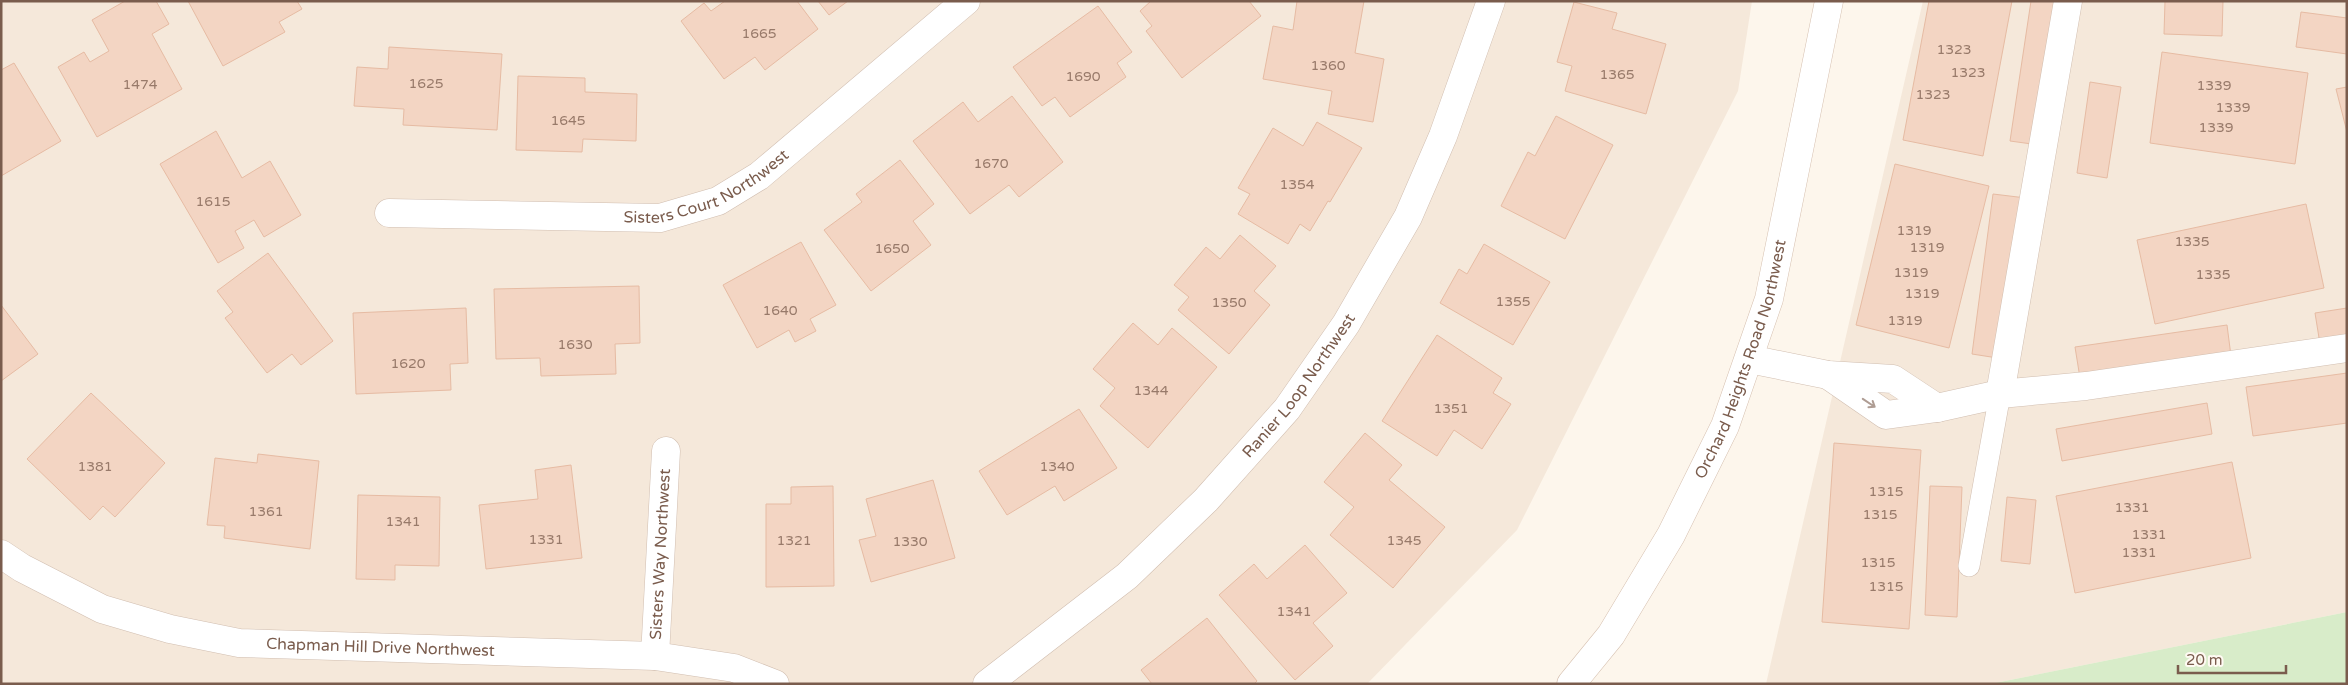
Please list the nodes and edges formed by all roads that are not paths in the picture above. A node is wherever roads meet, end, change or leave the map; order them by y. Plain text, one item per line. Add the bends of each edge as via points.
1 (966, 1) edge
2 (1491, 1) edge
3 (1829, 1) edge
4 (2068, 1) edge
5 (388, 214) dead end
6 (2347, 348) edge
7 (1749, 359) junction
8 (2000, 394) junction
9 (666, 451) dead end
10 (1, 554) edge
11 (1969, 566) dead end
12 (655, 656) junction
13 (775, 684) edge
14 (987, 684) edge
15 (1571, 684) edge

1 - 5 street, Sisters Court Northwest via 759,176 718,201 660,218
2 - 14 street, Ranier Loop Northwest via 1443,136 1408,217 1346,324 1288,409 1206,500 1127,576
3 - 7 street, Orchard Heights Road Northwest via 1769,299
4 - 8 street
6 - 8 street via 2086,386
7 - 8 street via 1828,376 1893,380 1937,408
7 - 15 street, Orchard Heights Road Northwest via 1725,426 1671,535 1611,635
8 - 11 lane
9 - 12 street, Sisters Way Northwest
10 - 12 street, Chapman Hill Drive Northwest via 102,609 170,629 239,644
12 - 13 street, Chapman Hill Drive Northwest via 734,668

